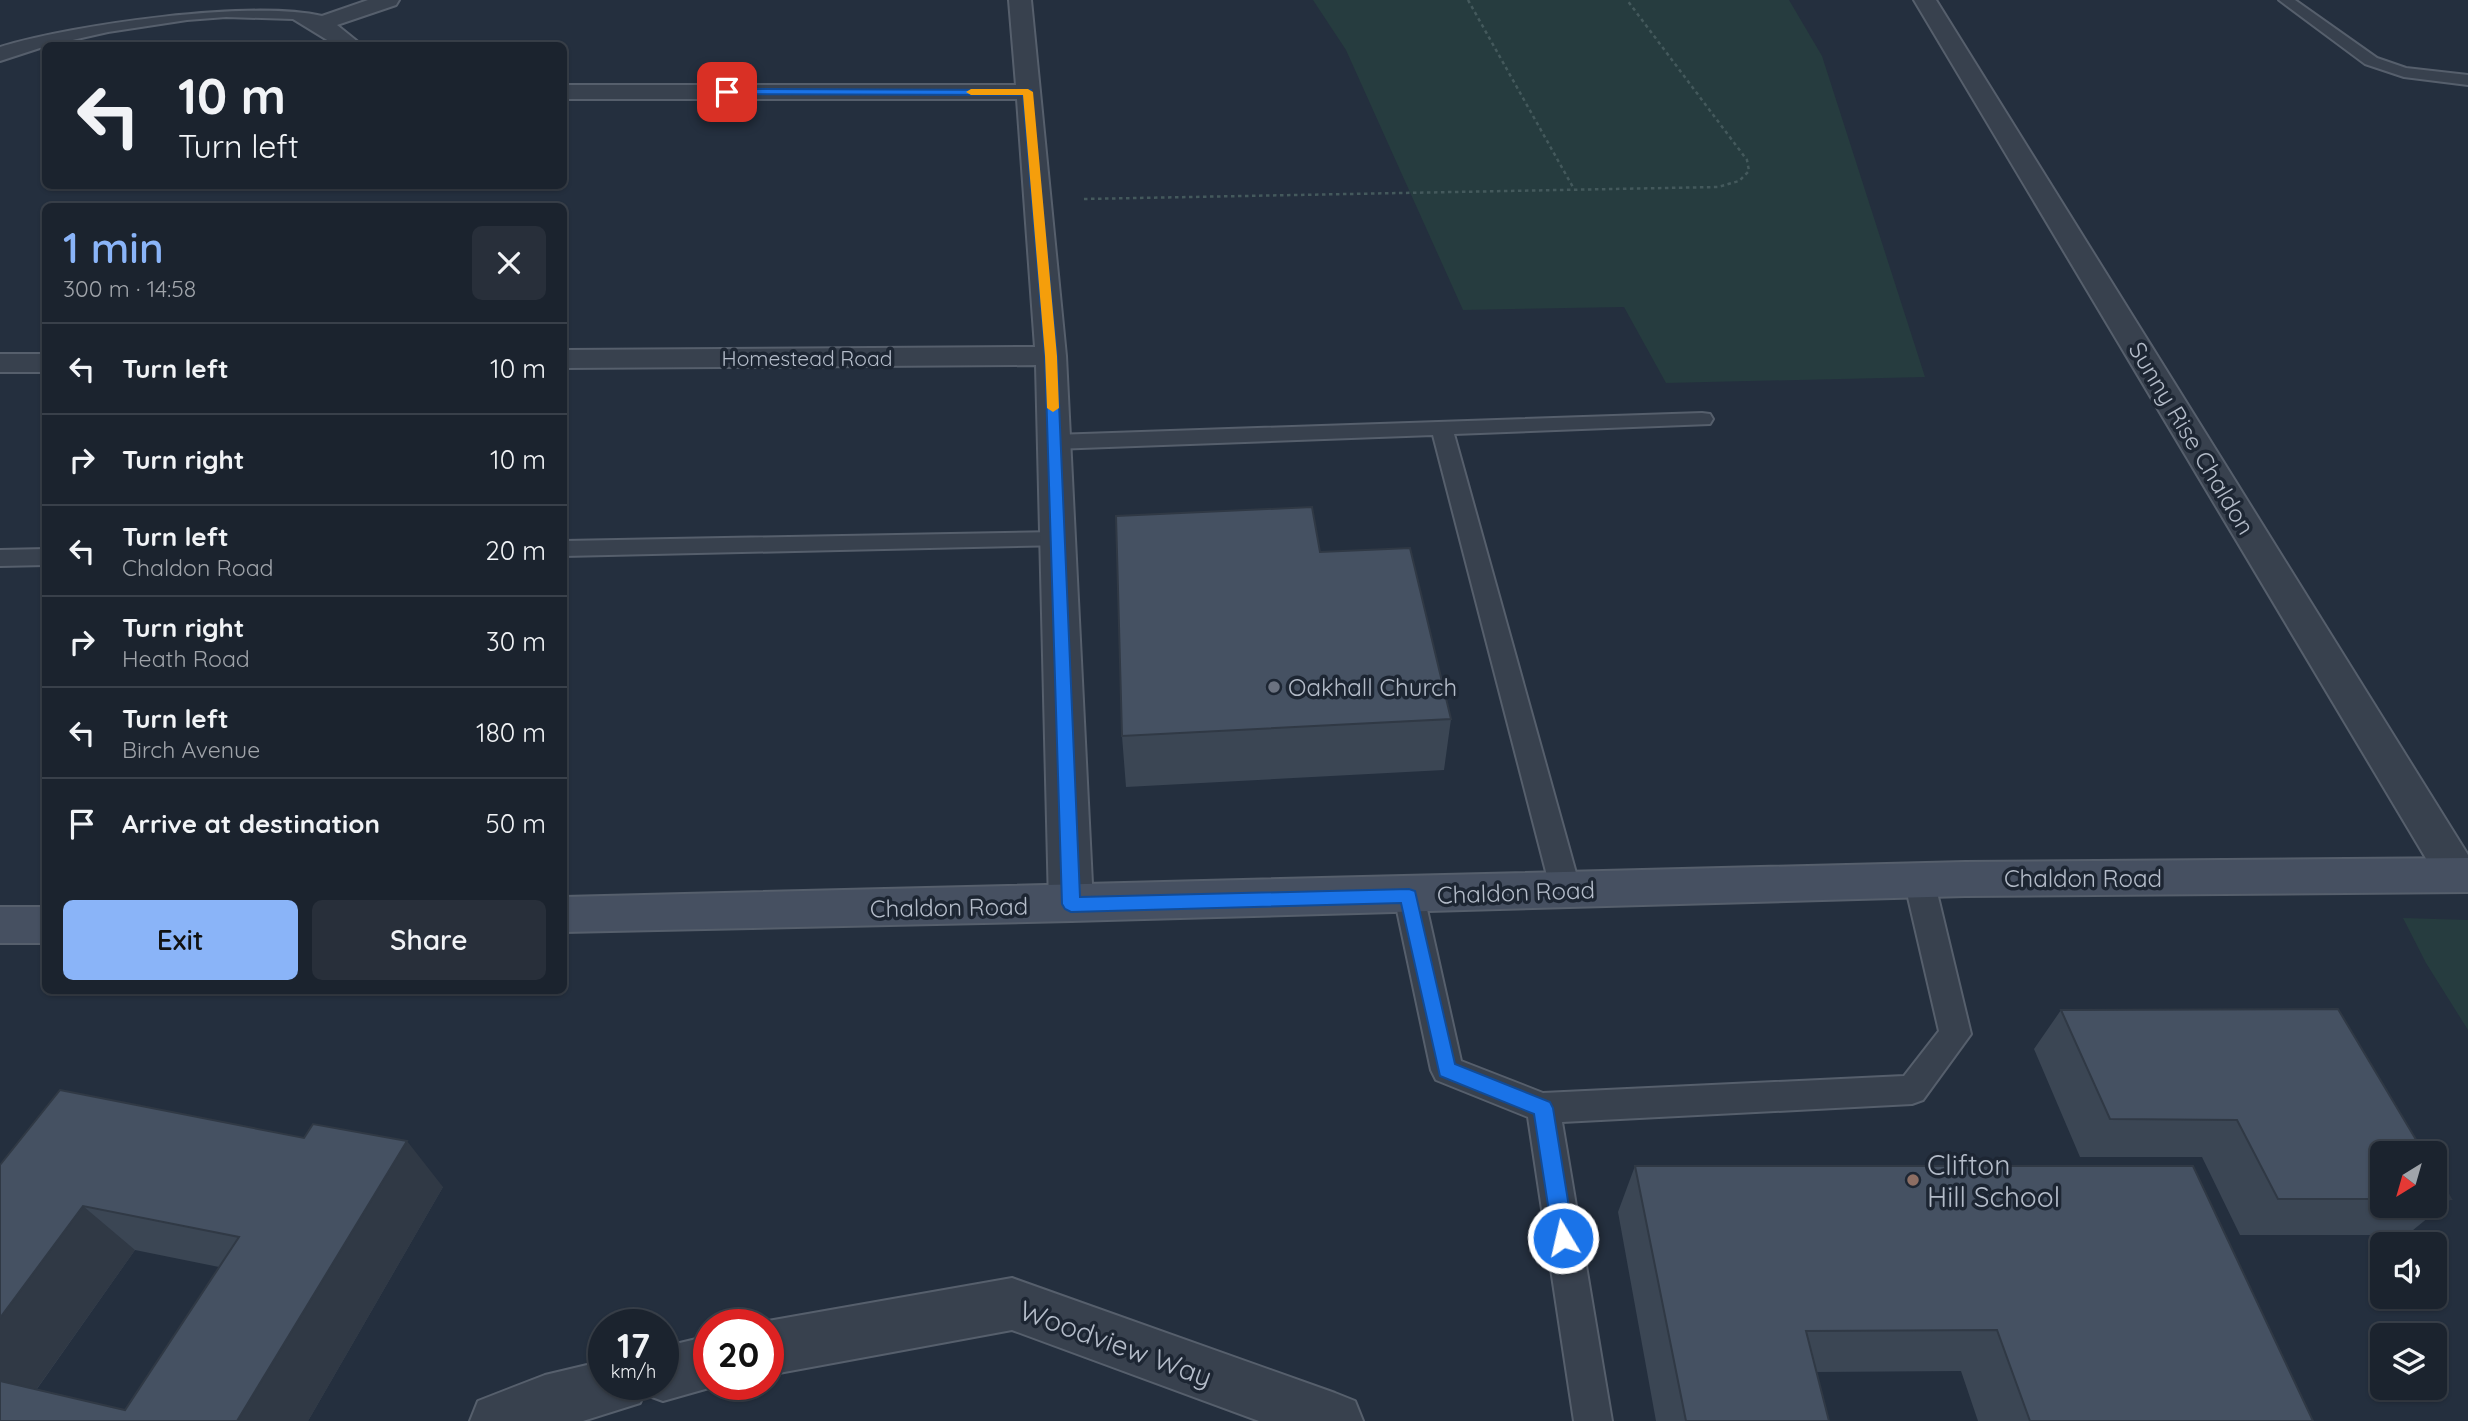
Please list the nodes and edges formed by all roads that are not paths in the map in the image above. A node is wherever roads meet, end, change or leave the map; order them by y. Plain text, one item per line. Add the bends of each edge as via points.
1 (388, 0) edge
2 (1020, 0) edge
3 (1925, 0) edge
4 (2286, 0) edge
5 (320, 24) junction
6 (346, 42) edge
7 (0, 54) edge
8 (2468, 80) edge
9 (567, 92) edge
10 (1028, 92) junction
11 (1051, 356) junction
12 (567, 359) edge
13 (0, 363) edge
14 (42, 363) edge
15 (1702, 419) dead end
16 (1442, 429) junction
17 (1054, 442) junction
18 (1057, 540) junction
19 (567, 549) edge
20 (42, 557) edge
21 (0, 558) edge
22 (2463, 875) edge
23 (1919, 880) junction
24 (1566, 891) junction
25 (1409, 896) junction
26 (1071, 904) junction
27 (567, 915) edge
28 (0, 925) edge
29 (42, 925) edge
30 (1543, 1108) junction
31 (784, 1345) edge
32 (588, 1392) edge
33 (498, 1421) edge
34 (1335, 1421) edge
35 (1593, 1421) edge

1 - 5 street
2 - 10 street
3 - 22 street, Sunny Rise Chaldon
4 - 8 lane via 2371,61 2404,72
5 - 6 street
5 - 7 street via 297,13 256,4 183,8 79,29
9 - 10 street
10 - 11 street
11 - 12 street, Homestead Road
11 - 17 street
13 - 14 street
15 - 16 lane
16 - 17 lane
16 - 24 lane
17 - 18 street
18 - 19 lane
18 - 26 street
20 - 21 lane
22 - 23 main road, Chaldon Road
23 - 24 main road, Chaldon Road
23 - 30 lane via 1955,1034 1912,1090
24 - 25 main road, Chaldon Road
25 - 26 main road, Chaldon Road
25 - 30 lane via 1447,1070
26 - 27 main road, Chaldon Road
28 - 29 main road
30 - 35 lane
31 - 34 street, Woodview Way via 1012,1304
32 - 33 street

